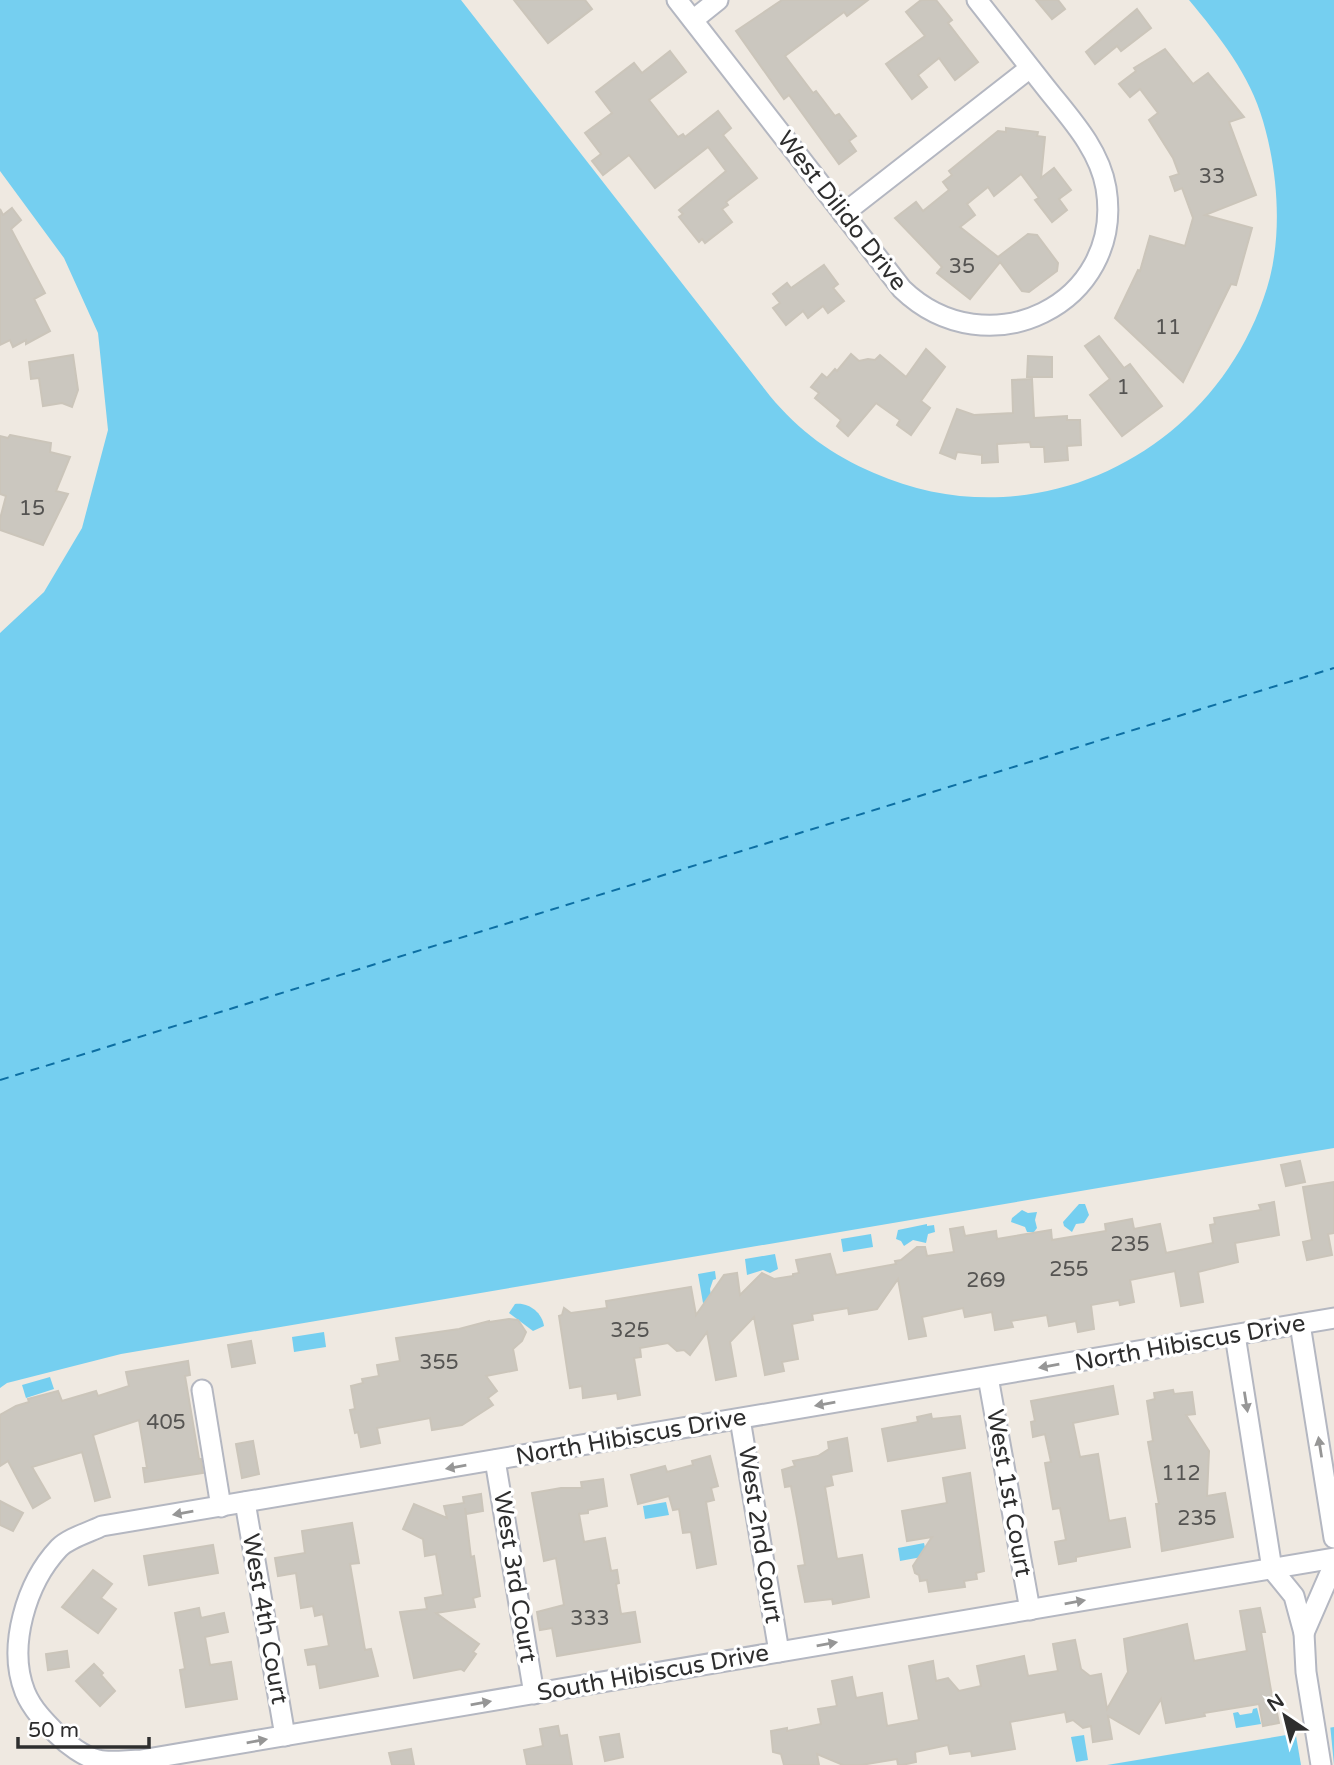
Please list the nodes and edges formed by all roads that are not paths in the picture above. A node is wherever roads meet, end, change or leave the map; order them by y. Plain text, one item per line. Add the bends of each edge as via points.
1 (677, 0) edge
2 (718, 0) edge
3 (977, 0) edge
4 (693, 20) junction
5 (1030, 68) junction
6 (843, 214) junction
7 (1334, 1318) edge
8 (1300, 1324) junction
9 (1235, 1335) junction
10 (988, 1377) junction
11 (202, 1390) dead end
12 (740, 1419) junction
13 (495, 1460) junction
14 (245, 1502) junction
15 (220, 1507) junction
16 (1334, 1538) edge
17 (1334, 1558) edge
18 (1334, 1564) edge
19 (1272, 1569) junction
20 (1030, 1610) junction
21 (1304, 1633) junction
22 (779, 1652) junction
23 (18, 1667) joint
24 (534, 1694) junction
25 (285, 1736) junction
26 (1321, 1765) edge

1 - 4 street, West Dilido Drive
2 - 4 street
3 - 5 street
4 - 6 street, West Dilido Drive
5 - 6 street
5 - 6 street, West Dilido Drive via 1092,149 1107,202 1097,259 1055,306 1001,326 970,326 937,315 902,289
7 - 8 street, North Hibiscus Drive
8 - 9 street, North Hibiscus Drive
16 -> 8 street
9 -> 10 street, North Hibiscus Drive
9 -> 19 street
10 -> 12 street, North Hibiscus Drive
10 - 20 street, West 1st Court
11 - 15 street
12 - 13 street, North Hibiscus Drive
12 - 22 street, West 2nd Court
13 -> 14 street, North Hibiscus Drive
13 - 24 street, West 3rd Court
14 - 15 street, North Hibiscus Drive
14 - 25 street, West 4th Court
15 -> 23 street, North Hibiscus Drive via 102,1526 61,1546 40,1575 26,1607
17 - 19 street, South Hibiscus Drive
18 - 21 street
20 -> 19 street, South Hibiscus Drive
19 - 21 street via 1294,1596
22 -> 20 street, South Hibiscus Drive
21 - 26 street
22 - 24 street, South Hibiscus Drive
23 -> 25 street, South Hibiscus Drive via 25,1693 39,1716 65,1742 97,1760 141,1760
25 -> 24 street, South Hibiscus Drive

